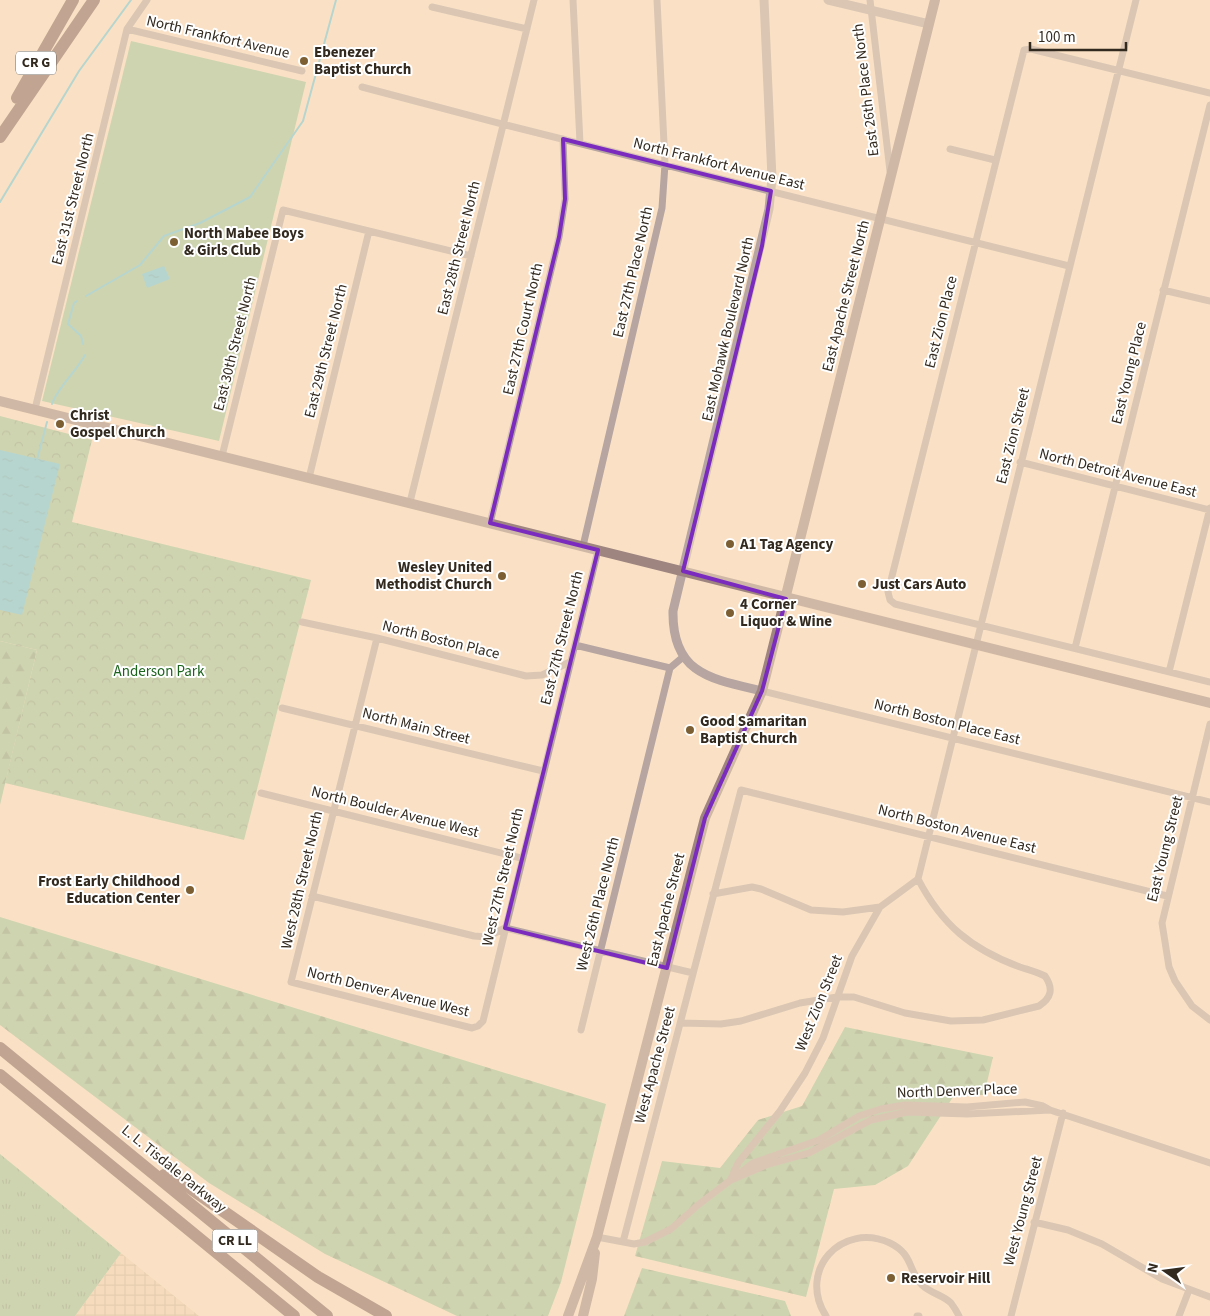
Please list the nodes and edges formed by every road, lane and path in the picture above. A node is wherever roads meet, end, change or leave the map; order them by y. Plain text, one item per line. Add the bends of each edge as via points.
1 (73, 0) edge
2 (94, 0) edge
3 (147, 0) edge
4 (534, 0) edge
5 (573, 0) edge
6 (658, 0) edge
7 (764, 0) edge
8 (828, 0) edge
9 (870, 0) edge
10 (935, 0) edge
11 (1136, 0) edge
12 (432, 6) dead end
13 (870, 10) junction
14 (929, 24) junction
15 (128, 29) junction
16 (527, 29) junction
17 (1118, 70) junction
18 (302, 71) dead end
19 (362, 87) dead end
20 (1210, 93) edge
21 (1210, 105) edge
22 (504, 124) junction
23 (0, 128) edge
24 (0, 137) edge
25 (563, 139) junction
26 (580, 143) junction
27 (950, 149) dead end
28 (995, 160) junction
29 (665, 164) junction
30 (891, 177) junction
31 (771, 192) junction
32 (881, 218) junction
33 (369, 231) junction
34 (975, 243) junction
35 (471, 256) junction
36 (1069, 266) junction
37 (1163, 290) junction
38 (1210, 301) edge
39 (0, 400) edge
40 (35, 409) junction
41 (222, 456) junction
42 (1020, 462) junction
43 (309, 478) junction
44 (1115, 485) junction
45 (410, 502) junction
46 (1210, 509) edge
47 (490, 523) junction
48 (583, 546) junction
49 (598, 550) junction
50 (683, 571) junction
51 (786, 599) junction
52 (302, 622) dead end
53 (981, 625) junction
54 (377, 638) junction
55 (575, 645) junction
56 (976, 645) junction
57 (1075, 648) junction
58 (683, 657) junction
59 (570, 662) junction
60 (670, 668) junction
61 (1169, 672) junction
62 (1210, 682) edge
63 (762, 690) junction
64 (1210, 703) edge
65 (282, 708) dead end
66 (1210, 724) edge
67 (354, 725) junction
68 (553, 732) joint
69 (953, 738) junction
70 (543, 772) junction
71 (261, 793) dead end
72 (1191, 798) junction
73 (1210, 802) edge
74 (332, 810) junction
75 (929, 836) junction
76 (521, 858) junction
77 (918, 879) junction
78 (713, 894) junction
79 (312, 896) junction
80 (1167, 896) junction
81 (880, 907) junction
82 (505, 928) junction
83 (600, 951) junction
84 (667, 968) junction
85 (693, 973) junction
86 (291, 982) joint
87 (837, 997) junction
88 (1210, 1020) edge
89 (680, 1023) junction
90 (478, 1026) joint
91 (581, 1030) dead end
92 (0, 1048) edge
93 (0, 1075) edge
94 (1063, 1113) junction
95 (1210, 1163) edge
96 (144, 1166) junction
97 (731, 1180) junction
98 (1034, 1222) junction
99 (597, 1237) junction
100 (623, 1242) junction
101 (1189, 1290) junction
102 (1210, 1297) edge
103 (293, 1315) edge
104 (327, 1316) edge
105 (386, 1316) edge
106 (568, 1316) edge
107 (583, 1316) edge
108 (826, 1316) edge
109 (959, 1316) edge
110 (1011, 1316) edge
111 (1179, 1316) edge

1 - 23 highway, CR G
2 - 24 highway, CR G
3 - 15 street, East 31st Street North
4 - 16 street, East 28th Street North
5 - 26 street
6 - 29 street, East 27th Place North
7 - 31 street, East Mohawk Boulevard North
8 - 13 street
9 - 13 street, East 26th Place North
10 - 14 main road, East Apache Street North
11 - 17 street, East Zion Street
12 - 16 street
13 - 14 street
13 - 30 street, East 26th Place North
14 - 30 main road, East Apache Street North
15 - 18 street, North Frankfort Avenue
15 - 40 street, East 31st Street North
16 - 22 street, East 28th Street North
17 - 20 street
17 - 28 street, East Zion Place via 1024,50
17 - 36 street, East Zion Street
19 - 22 street, North Frankfort Avenue East
21 - 37 street, East Young Place
22 - 25 street, North Frankfort Avenue East
22 - 35 street, East 28th Street North
25 - 26 street, North Frankfort Avenue East
25 - 47 street, East 27th Court North via 565,199 559,237
26 - 29 street, North Frankfort Avenue East
27 - 28 street
28 - 34 street, East Zion Place
29 - 31 street, North Frankfort Avenue East
29 - 48 street, East 27th Place North via 662,208
30 - 32 main road, East Apache Street North
31 - 32 street, North Frankfort Avenue East
31 - 50 street, East Mohawk Boulevard North via 762,246
32 - 34 street, North Frankfort Avenue East
32 - 51 main road, East Apache Street North
33 - 35 street
33 - 41 street, East 30th Street North via 282,210
33 - 43 street, East 29th Street North
34 - 36 street, North Frankfort Avenue East
34 - 53 street, East Zion Place via 888,592 894,604
35 - 45 street, East 28th Street North
36 - 42 street, East Zion Street
37 - 38 street
37 - 44 street, East Young Place
39 - 40 main road
40 - 41 main road
41 - 43 main road
42 - 44 street, North Detroit Avenue East
42 - 53 street, East Zion Street
43 - 45 main road
44 - 46 street, North Detroit Avenue East
44 - 57 street, East Young Place
45 - 47 main road
46 - 61 street
47 - 48 main road
48 - 49 main road
49 - 50 main road
49 - 55 street, East 27th Street North
50 - 51 main road
50 - 58 street, East Mohawk Boulevard North via 672,627
51 - 56 main road
51 - 63 main road, East Apache Street
52 - 54 street, North Boston Place
53 - 56 street, East Zion Street
53 - 57 street
54 - 59 street, North Boston Place via 526,676 542,674
54 - 67 street
55 - 59 street, East 27th Street North
55 - 60 street
56 - 64 main road
56 - 69 street, East Zion Street
57 - 61 street
58 - 60 street
58 - 63 street, North Boston Place East via 714,680
59 - 68 street, East 27th Street North
60 - 83 street, West 26th Place North
61 - 62 street
63 - 69 street, North Boston Place East
63 - 84 main road, East Apache Street via 705,818
65 - 67 street, North Main Street
66 - 72 street, East Young Street
67 - 70 street, North Main Street
67 - 74 street, West 28th Street North
68 - 70 street, West 27th Street North
69 - 72 street, North Boston Place East
69 - 75 street, East Zion Street
70 - 76 street, West 27th Street North
71 - 74 street, North Boulder Avenue West
72 - 73 street, North Boston Place East
72 - 80 street, East Young Street
74 - 76 street, North Boulder Avenue West
74 - 79 street, West 28th Street North
75 - 77 street, East Zion Street
75 - 78 street, North Boston Avenue East via 741,790
75 - 80 street, North Boston Avenue East
76 - 82 street, West 27th Street North
77 - 81 street
77 - 87 street via 944,920 977,946 1045,976 1050,982 1051,995 1039,1006 983,1020 951,1021 905,1013 854,997
78 - 81 street via 752,887 761,888 793,904 829,913
78 - 85 street, West Apache Street
79 - 82 street via 474,936 486,937
79 - 86 street, West 28th Street North
80 - 88 street, East Young Street via 1162,923 1169,967 1192,1006
81 - 87 street, West Zion Street via 852,956
82 - 83 street
82 - 90 street, West 27th Street North via 482,1021
83 - 84 street
83 - 91 street, West 26th Place North
84 - 85 street
84 - 99 main road, East Apache Street
85 - 89 street, West Apache Street
86 - 90 street, North Denver Avenue West via 472,1028
87 - 89 street via 800,1003 741,1021
87 - 97 street, West Zion Street via 805,1073 780,1111 738,1163
89 - 100 street, West Apache Street
92 - 96 highway, L. L. Tisdale Parkway / CR LL
93 - 103 highway, CR LL
94 - 95 street, North Denver Place
94 - 97 street, North Denver Place via 1026,1102 967,1107 915,1104 881,1109 859,1116 819,1140 753,1163
94 - 98 street, West Young Street
96 - 104 highway, L. L. Tisdale Parkway / CR LL
96 - 105 highway via 190,1188 318,1277
97 - 100 street, North Denver Place via 671,1229 645,1242
98 - 101 street via 1068,1230 1102,1244 1162,1279
98 - 110 street, West Young Street
99 - 100 street, North Denver Place
99 - 106 main road, East Apache Street
99 - 107 main road, East Apache Street
101 - 102 street
101 - 111 street
108 - 109 street via 820,1307 816,1288 818,1272 830,1252 847,1240 861,1237 883,1241 900,1249 910,1260 920,1283 951,1303

